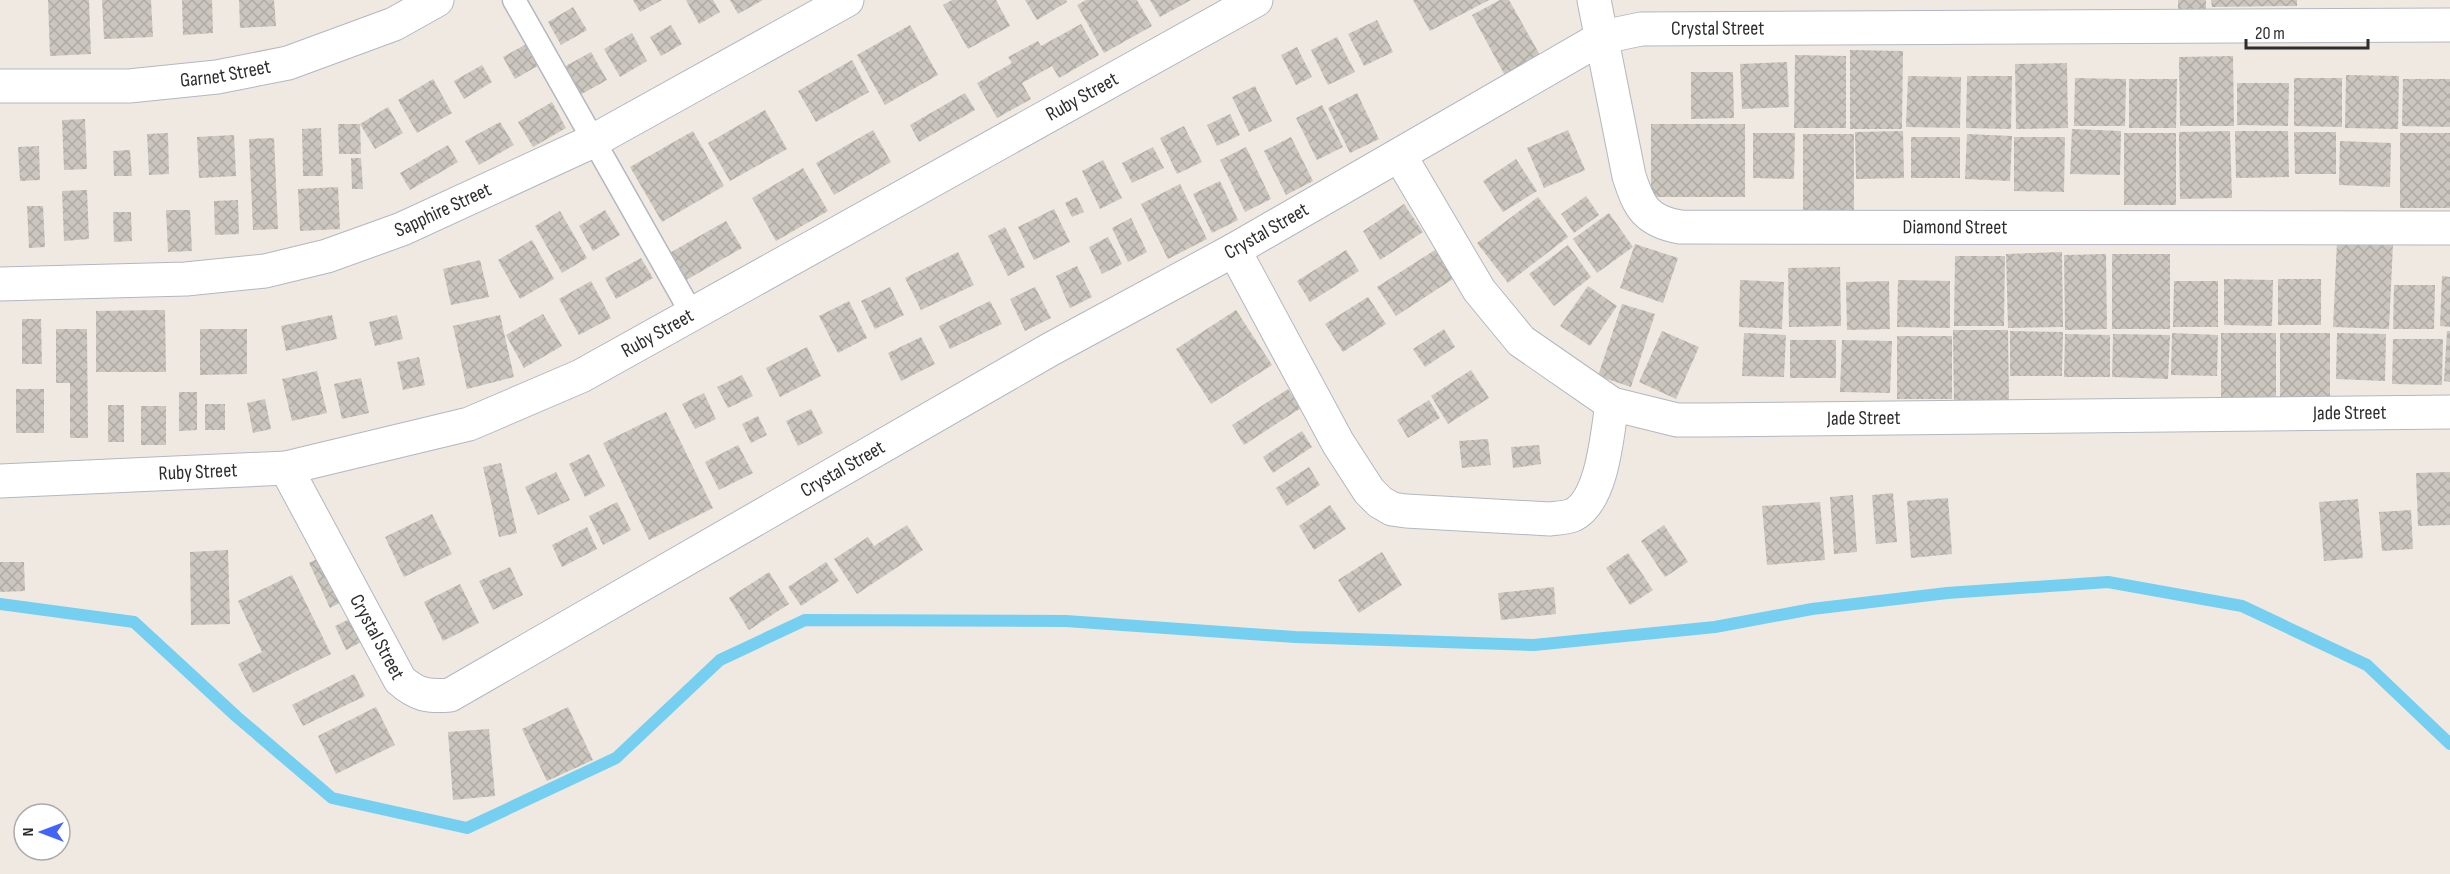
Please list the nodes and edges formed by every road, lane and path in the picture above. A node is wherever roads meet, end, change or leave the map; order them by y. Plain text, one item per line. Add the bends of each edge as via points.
1 (437, 0) edge
2 (514, 0) edge
3 (847, 0) edge
4 (1256, 0) edge
5 (1594, 0) edge
6 (2450, 26) edge
7 (1603, 37) junction
8 (0, 86) edge
9 (593, 141) junction
10 (1400, 156) junction
11 (2450, 228) edge
12 (1234, 250) junction
13 (0, 284) edge
14 (692, 314) junction
15 (1612, 404) junction
16 (2450, 412) edge
17 (286, 468) junction
18 (0, 481) edge

1 - 8 street, Garnet Street via 394,24 268,67 217,77 129,86
2 - 9 lane
3 - 9 street, Sapphire Street
4 - 14 street, Ruby Street
5 - 7 street, Diamond Street
6 - 7 street, Crystal Street via 1641,29
7 - 10 street, Crystal Street
7 - 11 street, Diamond Street via 1629,176 1636,198 1659,224
9 - 13 street, Sapphire Street via 402,229 327,256 265,271 186,279
9 - 14 lane
10 - 12 street, Crystal Street
10 - 15 street, Jade Street via 1479,290 1521,341
12 - 15 street via 1338,443 1369,491 1392,509 1550,519 1572,515 1590,500 1593,492
12 - 17 street, Crystal Street via 1051,349 450,694 415,693 400,680
14 - 17 street, Ruby Street via 580,376 469,423
15 - 16 street, Jade Street via 1677,420
17 - 18 street, Ruby Street

